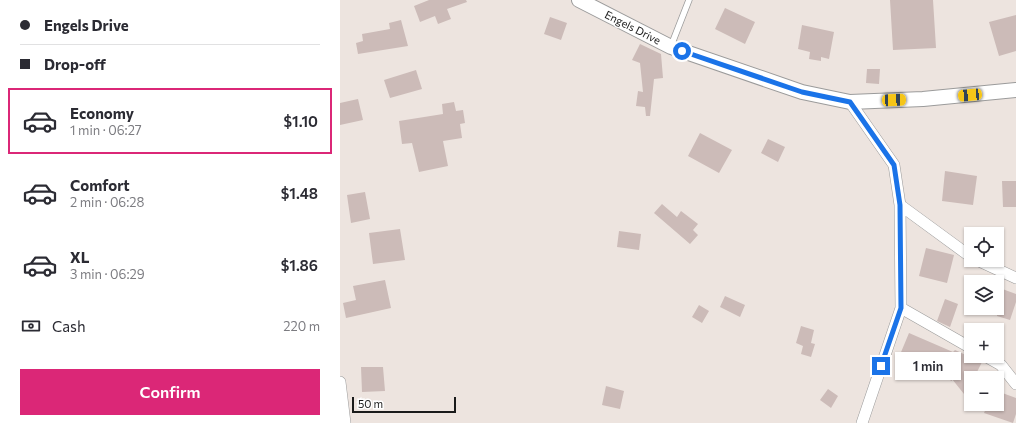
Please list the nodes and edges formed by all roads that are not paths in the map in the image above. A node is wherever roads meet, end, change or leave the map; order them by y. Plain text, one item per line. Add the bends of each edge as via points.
1 (579, 0) edge
2 (689, 0) edge
3 (671, 46) junction
4 (1016, 90) edge
5 (850, 102) junction
6 (900, 205) junction
7 (964, 252) edge
8 (992, 267) edge
9 (1016, 278) edge
10 (901, 308) junction
11 (964, 344) edge
12 (997, 363) edge
13 (340, 382) edge
14 (1016, 384) edge
15 (345, 423) edge
16 (862, 423) edge

1 - 3 street, Engels Drive
2 - 3 lane
3 - 5 street, Engels Drive via 802,92
4 - 5 street, Engels Drive via 923,99
5 - 6 street via 894,165
6 - 7 street
6 - 10 street
8 - 9 street
10 - 11 street
10 - 16 street
12 - 14 street
13 - 15 street

